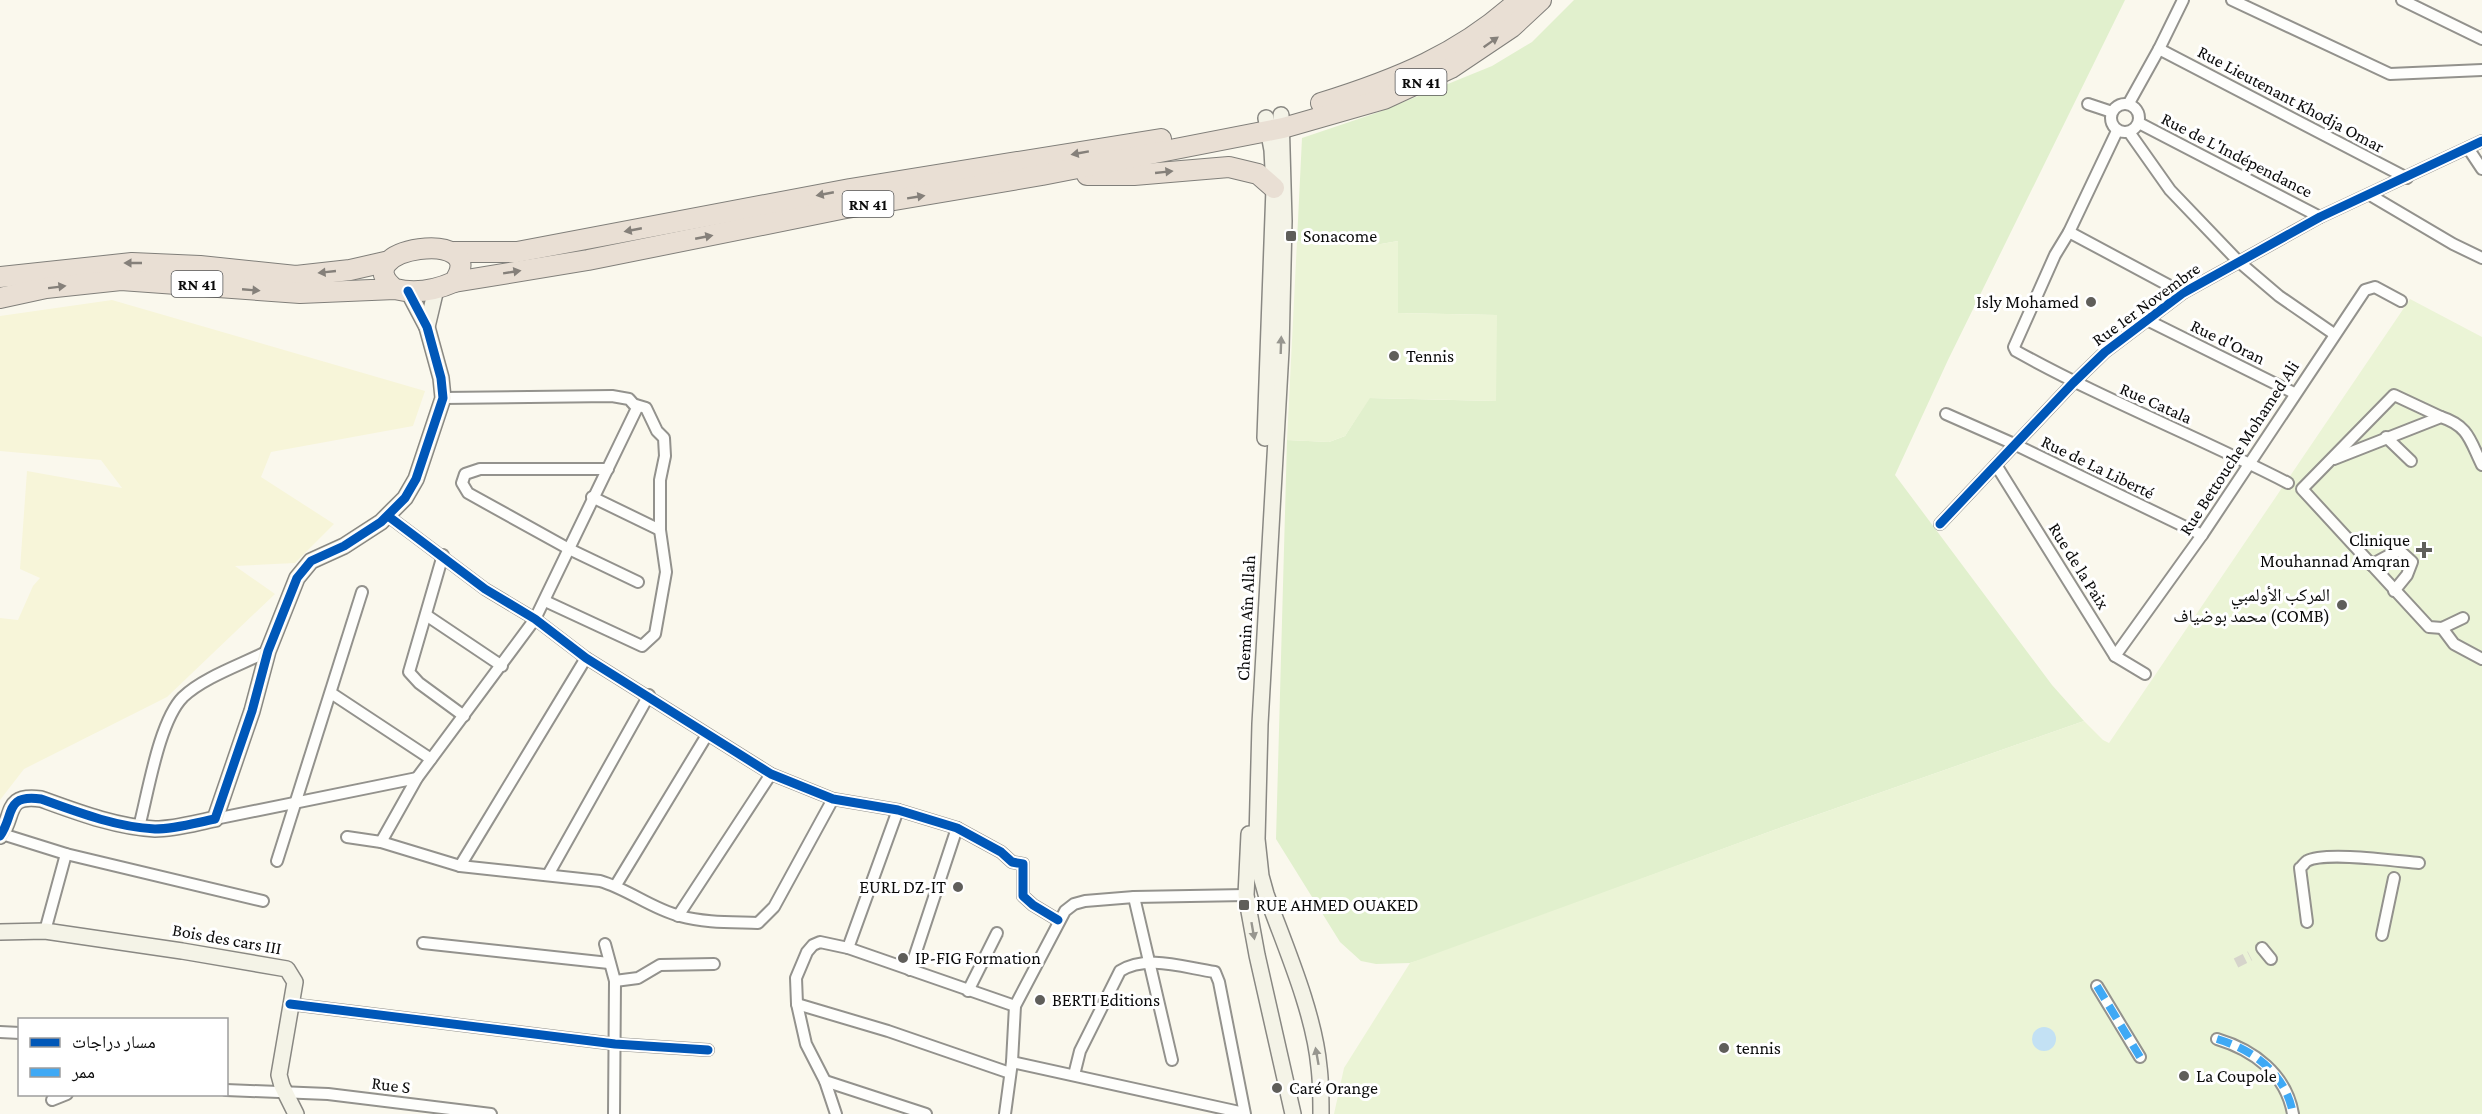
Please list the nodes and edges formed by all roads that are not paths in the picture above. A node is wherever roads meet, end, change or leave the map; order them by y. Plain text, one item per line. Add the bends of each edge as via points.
1 (1519, 0) edge
2 (1541, 0) edge
3 (2182, 0) edge
4 (2232, 0) edge
5 (2402, 0) edge
6 (2482, 39) edge
7 (2159, 49) junction
8 (2482, 70) edge
9 (2129, 103) junction
10 (2088, 104) dead end
11 (2112, 112) junction
12 (1275, 123) junction
13 (2139, 123) junction
14 (2117, 131) junction
15 (2129, 132) junction
16 (2482, 141) edge
17 (2468, 148) junction
18 (2482, 169) edge
19 (1042, 175) junction
20 (2407, 178) junction
21 (1274, 188) junction
22 (2370, 195) junction
23 (2320, 217) junction
24 (2069, 231) junction
25 (454, 252) junction
26 (2482, 258) edge
27 (2238, 261) junction
28 (385, 262) junction
29 (0, 277) edge
30 (445, 285) junction
31 (401, 290) junction
32 (2183, 292) junction
33 (0, 298) edge
34 (2401, 301) dead end
35 (2148, 320) junction
36 (427, 327) junction
37 (2334, 334) junction
38 (2073, 383) junction
39 (2294, 393) junction
40 (443, 398) junction
41 (636, 405) junction
42 (1946, 414) dead end
43 (2441, 417) junction
44 (2386, 437) junction
45 (2014, 444) junction
46 (2411, 460) dead end
47 (2328, 462) junction
48 (2250, 463) junction
49 (1996, 465) junction
50 (2482, 465) edge
51 (608, 469) junction
52 (2288, 483) dead end
53 (592, 497) junction
54 (388, 516) junction
55 (1940, 524) dead end
56 (660, 530) junction
57 (2202, 535) junction
58 (569, 549) junction
59 (443, 555) junction
60 (2370, 564) junction
61 (638, 582) dead end
62 (2394, 591) junction
63 (362, 592) dead end
64 (545, 601) junction
65 (426, 615) junction
66 (2463, 618) dead end
67 (536, 619) junction
68 (2442, 628) junction
69 (268, 651) junction
70 (2115, 656) junction
71 (586, 658) junction
72 (2482, 659) edge
73 (502, 666) junction
74 (2145, 674) dead end
75 (331, 693) junction
76 (649, 696) junction
77 (464, 716) junction
78 (707, 735) junction
79 (431, 759) junction
80 (771, 774) junction
81 (417, 778) junction
82 (833, 799) junction
83 (296, 801) junction
84 (898, 810) junction
85 (215, 819) junction
86 (139, 827) junction
87 (957, 828) junction
88 (1, 835) edge
89 (347, 837) dead end
90 (381, 842) junction
91 (66, 854) junction
92 (277, 861) dead end
93 (2419, 863) dead end
94 (460, 866) junction
95 (548, 875) junction
96 (2394, 878) dead end
97 (616, 885) junction
98 (1266, 894) junction
99 (1246, 895) junction
100 (1134, 897) junction
101 (263, 901) dead end
102 (678, 916) junction
103 (1058, 920) junction
104 (2307, 922) dead end
105 (45, 931) junction
106 (0, 932) edge
107 (997, 933) dead end
108 (2382, 935) dead end
109 (423, 943) dead end
110 (605, 944) dead end
111 (848, 948) junction
112 (2262, 948) dead end
113 (2271, 959) dead end
114 (1148, 962) junction
115 (609, 963) junction
116 (714, 964) dead end
117 (910, 970) junction
118 (615, 981) junction
119 (2097, 986) dead end
120 (968, 991) junction
121 (290, 1004) junction
122 (797, 1004) junction
123 (1015, 1006) junction
124 (0, 1032) edge
125 (18, 1033) edge
126 (2217, 1039) dead end
127 (615, 1044) junction
128 (708, 1050) dead end
129 (2140, 1057) dead end
130 (1172, 1060) dead end
131 (1011, 1067) junction
132 (1074, 1075) junction
133 (825, 1081) junction
134 (228, 1090) edge
135 (286, 1093) junction
136 (64, 1096) edge
137 (52, 1100) dead end
138 (296, 1114) edge
139 (491, 1114) edge
140 (614, 1114) edge
141 (836, 1114) edge
142 (926, 1114) edge
143 (1005, 1114) edge
144 (1244, 1114) edge
145 (1293, 1114) edge
146 (1321, 1114) edge
147 (2293, 1114) edge

1 - 12 highway, RN 41 via 1470,39 1429,63
12 -> 2 highway, RN 41 via 1383,99 1450,68 1512,27
3 - 7 street
4 - 8 street via 2390,74
5 - 6 street
7 - 9 street
7 - 20 street, Rue Lieutenant Khodja Omar
9 - 11 street
9 - 13 street via 2136,109
10 - 11 street
11 - 14 street via 2112,126
12 - 19 highway, RN 41
12 - 21 main road, Chemin Aîn Allah
12 -> 25 highway, RN 41 via 850,189 517,252
98 -> 12 main road, Chemin Aîn Allah via 1257,839 1281,350
13 - 15 street
13 - 23 street, Rue de L'Indépendance
14 - 15 street
14 - 24 street
15 - 27 street via 2170,190
16 - 17 street, Rue 1er Novembre
17 - 18 street
17 - 20 street, Rue 1er Novembre
19 -> 21 highway via 1125,175 1229,166 1258,174
30 -> 19 highway, RN 41
20 - 22 street, Rue 1er Novembre
21 - 99 main road, Chemin Aîn Allah
22 - 23 street, Rue 1er Novembre
22 - 26 street
23 - 27 street, Rue 1er Novembre
24 - 32 street
24 - 38 street, Rue Catala via 2014,347
25 - 28 highway via 423,249
25 - 30 highway via 461,264
27 - 32 street, Rue 1er Novembre
27 - 37 street via 2279,296
28 -> 29 highway, RN 41 via 296,276 132,263
28 - 31 highway via 385,279
30 - 31 highway
30 - 36 main road
33 -> 31 highway, RN 41 via 121,279 300,293
31 - 36 main road
32 - 35 street, Rue 1er Novembre
34 - 37 street, Rue Bettouche Mohamed Ali via 2370,287
35 - 38 street, Rue 1er Novembre via 2105,352
35 - 39 street, Rue d'Oran
36 - 40 main road
37 - 39 street, Rue Bettouche Mohamed Ali
38 - 45 street, Rue 1er Novembre
38 - 48 street, Rue Catala
39 - 48 street, Rue Bettouche Mohamed Ali
40 - 41 street via 612,396 629,399
40 - 54 main road via 416,479
41 - 51 street
41 - 56 street via 648,411 664,438
42 - 45 street, Rue de La Liberté
43 - 44 street
43 - 47 street via 2394,395
43 - 50 street via 2456,422 2465,431
44 - 46 street
44 - 47 street
45 - 49 street, Rue 1er Novembre
45 - 57 street, Rue de La Liberté
47 - 60 street via 2302,489
48 - 52 street, Rue Catala
48 - 57 street, Rue Bettouche Mohamed Ali
49 - 55 street, Rue 1er Novembre
49 - 70 street, Rue de la Paix
51 - 53 street
51 - 58 street via 480,469 462,478 468,493
53 - 56 street
53 - 58 street
54 - 59 street
54 - 69 main road via 303,568 289,592
56 - 64 street via 666,572 659,618 654,634 644,645
57 - 70 street, Rue Bettouche Mohamed Ali
58 - 61 street
58 - 64 street
59 - 65 street
59 - 67 street via 485,589
60 - 62 street
60 - 62 street via 2400,550 2412,562 2408,575
62 - 68 street via 2429,627
63 - 75 street
64 - 67 street
65 - 73 street
65 - 77 street via 410,674
66 - 68 street
67 - 71 street
67 - 73 street
68 - 72 street via 2454,644
69 - 85 main road
69 - 86 street via 202,684 176,706 159,746
70 - 74 street, Rue de la Paix
71 - 76 street
71 - 94 street
73 - 77 street
75 - 79 street
75 - 83 street
76 - 78 street
76 - 95 street
77 - 79 street
78 - 80 street
78 - 97 street
79 - 81 street
80 - 82 street
80 - 102 street
81 - 83 street
81 - 90 street
82 - 84 street
82 - 102 street via 774,907 759,923
83 - 85 street
83 - 92 street
84 - 87 street
84 - 111 street
85 - 86 main road via 166,828
86 - 88 main road via 28,798 12,807
87 - 103 street via 1012,862 1023,864 1023,896
87 - 117 street
88 - 91 street
89 - 90 street
90 - 94 street
91 - 101 street
91 - 105 street
93 - 104 street via 2320,858 2306,862 2300,868
94 - 95 street
95 - 97 street
96 - 108 street
97 - 102 street
98 - 99 main road
146 -> 98 main road, Chemin Aîn Allah via 1319,1067 1311,1027
99 - 100 street
99 -> 145 main road, Chemin Aîn Allah
100 - 103 street via 1080,902
100 - 114 street
103 - 123 street
105 - 106 main road
105 - 121 main road, Bois des cars III via 284,968 294,978
107 - 120 street
109 - 115 street
110 - 115 street
111 - 117 street
111 - 122 street via 820,942 813,945 796,978
112 - 113 street
114 - 130 street
114 - 132 street via 1120,971 1080,1051
114 - 144 street via 1215,972
115 - 118 street
116 - 118 street via 660,964 639,978
117 - 120 street
118 - 127 street
119 - 129 street
120 - 123 street
121 - 127 street
121 - 135 main road, Bois des cars III via 279,1075
122 - 131 street
122 - 133 street via 806,1044
123 - 131 street
124 - 125 street
126 - 147 street via 2234,1044 2263,1062 2285,1088
127 - 128 street
127 - 140 street
131 - 132 street
131 - 143 street
132 - 144 street
133 - 141 street
133 - 142 street
134 - 135 street, Rue S
135 - 138 main road, Bois des cars III
135 - 139 street, Rue S via 328,1094
136 - 137 street

